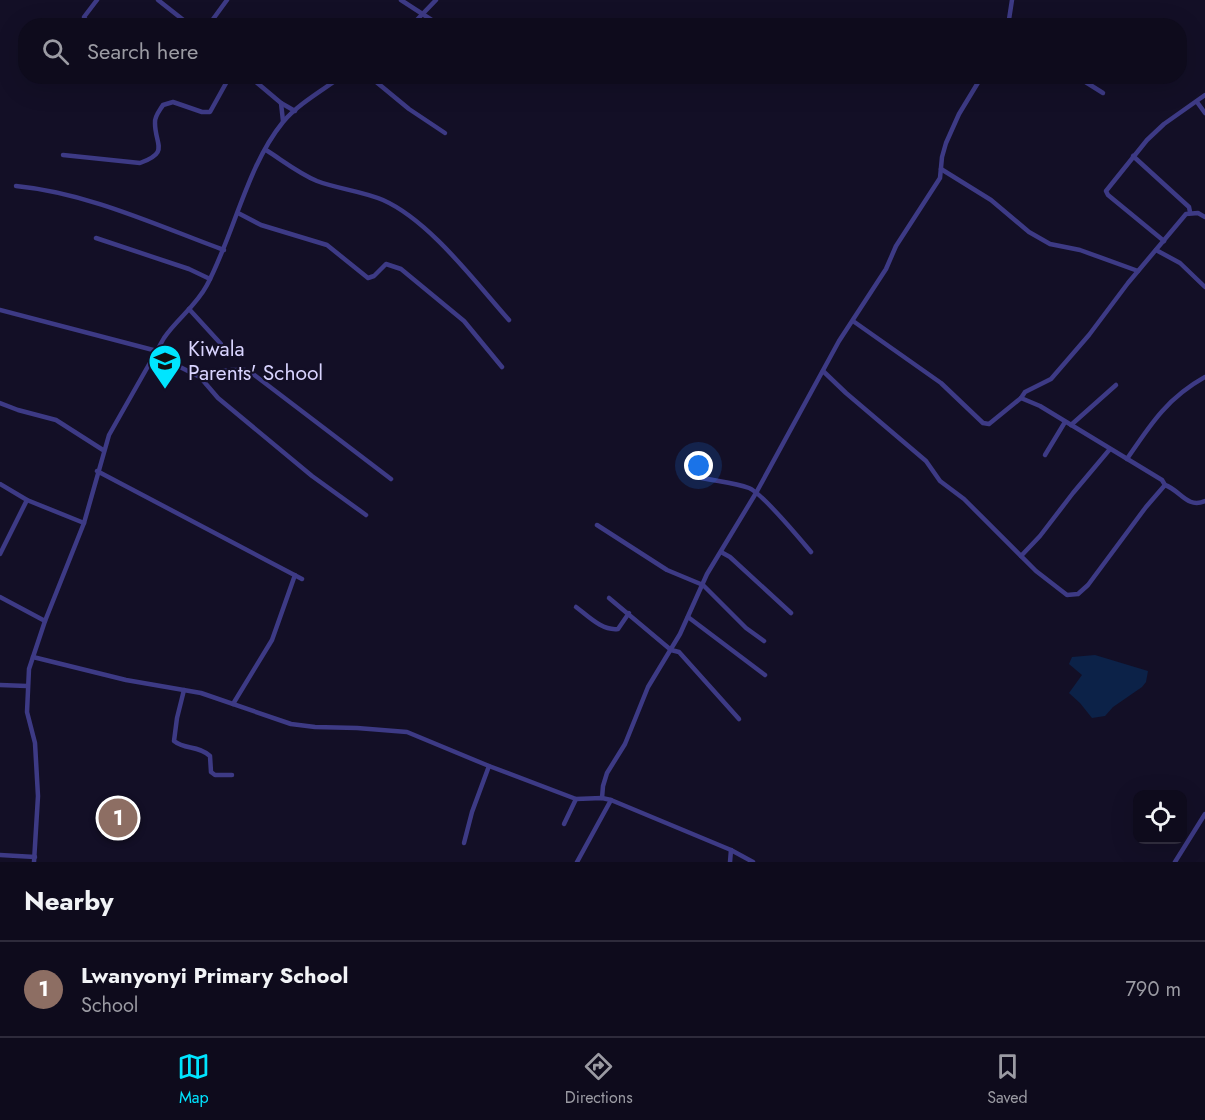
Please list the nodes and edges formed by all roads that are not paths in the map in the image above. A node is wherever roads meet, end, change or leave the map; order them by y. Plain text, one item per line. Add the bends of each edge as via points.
1 (97, 0) edge
2 (158, 0) edge
3 (227, 0) edge
4 (400, 0) edge
5 (436, 0) edge
6 (1012, 0) edge
7 (424, 14) junction
8 (85, 18) edge
9 (181, 18) edge
10 (214, 18) edge
11 (420, 18) edge
12 (430, 18) edge
13 (1009, 18) edge
14 (226, 84) edge
15 (258, 84) edge
16 (331, 84) edge
17 (379, 84) edge
18 (977, 84) edge
19 (1089, 84) edge
20 (1103, 93) dead end
21 (1205, 95) edge
22 (1197, 102) junction
23 (281, 103) junction
24 (295, 111) junction
25 (1205, 113) edge
26 (283, 122) junction
27 (446, 133) dead end
28 (266, 150) junction
29 (63, 154) dead end
30 (1133, 156) junction
31 (941, 169) junction
32 (16, 186) dead end
33 (1190, 212) junction
34 (238, 213) junction
35 (1205, 217) edge
36 (96, 238) dead end
37 (1164, 241) junction
38 (224, 250) junction
39 (1156, 250) junction
40 (1138, 271) junction
41 (210, 279) junction
42 (1205, 287) edge
43 (189, 309) junction
44 (0, 310) edge
45 (509, 320) dead end
46 (853, 321) junction
47 (221, 344) dead end
48 (157, 351) junction
49 (502, 367) dead end
50 (823, 371) junction
51 (200, 377) junction
52 (1205, 377) edge
53 (1116, 385) dead end
54 (1021, 398) junction
55 (0, 403) edge
56 (1065, 422) junction
57 (1071, 425) junction
58 (103, 450) junction
59 (1110, 450) junction
60 (1045, 455) dead end
61 (1127, 459) junction
62 (97, 471) junction
63 (694, 476) dead end
64 (391, 479) dead end
65 (0, 484) edge
66 (1165, 485) junction
67 (756, 493) junction
68 (27, 501) junction
69 (1205, 501) edge
70 (366, 515) dead end
71 (84, 524) junction
72 (597, 525) dead end
73 (721, 552) junction
74 (811, 552) dead end
75 (0, 554) edge
76 (1021, 556) junction
77 (295, 575) junction
78 (302, 579) dead end
79 (703, 585) junction
80 (0, 597) edge
81 (609, 598) dead end
82 (576, 607) dead end
83 (628, 613) junction
84 (791, 614) dead end
85 (688, 617) junction
86 (45, 621) junction
87 (764, 641) dead end
88 (671, 650) junction
89 (33, 657) junction
90 (765, 675) dead end
91 (0, 685) edge
92 (27, 686) junction
93 (184, 690) junction
94 (233, 704) junction
95 (739, 719) dead end
96 (489, 766) junction
97 (232, 775) dead end
98 (602, 798) junction
99 (576, 799) junction
100 (611, 800) junction
101 (1205, 814) edge
102 (564, 824) dead end
103 (464, 843) dead end
104 (731, 850) junction
105 (0, 855) edge
106 (35, 860) edge
107 (577, 862) edge
108 (730, 862) edge
109 (753, 862) edge
110 (1175, 862) edge

1 - 8 street
2 - 9 street
3 - 10 street
4 - 7 street
5 - 7 street
6 - 13 street
7 - 11 street
7 - 12 street
14 - 29 street via 210,112 172,102 163,105 154,124 157,154 140,164
15 - 23 street
16 - 24 street
17 - 27 street
18 - 31 street via 946,143
19 - 20 street
21 - 22 street
22 - 25 street
22 - 30 street via 1164,124
23 - 24 street
23 - 26 street
24 - 26 street
26 - 28 street
28 - 34 street
28 - 45 street via 309,177 383,200 400,210 450,253
30 - 33 street
30 - 37 street via 1106,191
31 - 40 street via 1050,244 1080,250
31 - 46 street via 932,192
32 - 38 street via 118,210
33 - 35 street
33 - 37 street
34 - 38 street
34 - 49 street via 261,225 327,245 368,278 386,264 400,269 464,321
36 - 41 street
37 - 39 street
38 - 41 street
39 - 40 street
39 - 42 street via 1180,263
40 - 54 street via 1051,379
41 - 43 street
43 - 47 street
43 - 48 street
44 - 48 street
46 - 50 street
46 - 54 street via 941,383 983,423 989,424
48 - 51 street
48 - 58 street
50 - 67 street
50 - 76 street via 926,461 940,481 964,499
51 - 64 street via 232,370 253,374
51 - 70 street via 218,398
52 - 61 street via 1173,398
53 - 57 street
54 - 56 street
55 - 58 street via 56,420
56 - 57 street
56 - 60 street
57 - 59 street
58 - 62 street
59 - 61 street
59 - 76 street
61 - 66 street
62 - 71 street
62 - 77 street
63 - 67 street
65 - 68 street
66 - 69 street via 1194,504
66 - 76 street via 1078,594 1062,593
67 - 73 street
67 - 74 street
68 - 71 street
68 - 75 street
71 - 86 street
72 - 79 street via 667,570
73 - 79 street
73 - 84 street
77 - 78 street
77 - 94 street via 272,640
79 - 85 street
79 - 87 street
80 - 86 street
81 - 83 street
82 - 83 street via 612,630 618,629
83 - 88 street
85 - 88 street
85 - 90 street
86 - 89 street
88 - 95 street via 679,652
88 - 98 street via 648,687 625,744 607,773
89 - 92 street
89 - 93 street
91 - 92 street
92 - 106 street via 38,796
93 - 94 street
93 - 97 street via 175,742 205,751 215,775
94 - 96 street via 291,724 407,732
96 - 99 street
96 - 103 street
98 - 99 street
98 - 100 street
99 - 102 street
100 - 104 street
100 - 107 street
101 - 110 street
104 - 108 street
104 - 109 street
105 - 106 street

